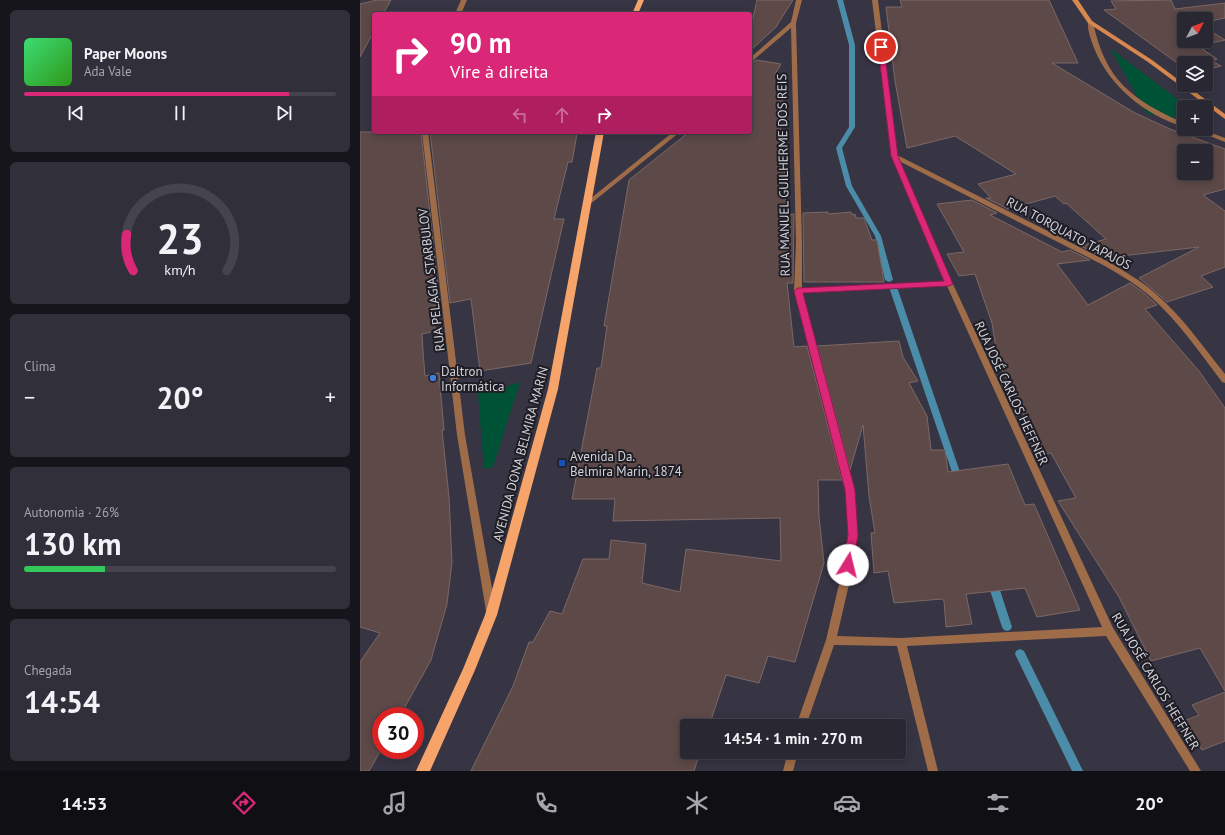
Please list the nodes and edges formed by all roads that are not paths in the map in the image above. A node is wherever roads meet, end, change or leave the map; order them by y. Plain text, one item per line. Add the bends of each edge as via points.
1 (464, 0) edge
2 (641, 0) edge
3 (799, 0) edge
4 (875, 0) edge
5 (1075, 0) edge
6 (459, 12) edge
7 (636, 12) edge
8 (1090, 22) junction
9 (793, 23) junction
10 (752, 59) edge
11 (1225, 118) edge
12 (1177, 122) edge
13 (425, 134) edge
14 (600, 134) edge
15 (675, 134) edge
16 (1213, 136) edge
17 (1225, 140) edge
18 (894, 156) junction
19 (588, 204) junction
20 (949, 284) junction
21 (798, 291) junction
22 (1225, 380) edge
23 (491, 615) junction
24 (1109, 631) junction
25 (830, 640) junction
26 (901, 642) junction
27 (803, 719) edge
28 (791, 759) edge
29 (423, 771) edge
30 (788, 771) edge
31 (933, 771) edge
32 (1196, 771) edge

1 - 6 street
2 - 7 main road
3 - 9 street, RUA MANUEL GUILHERME DOS REIS
4 - 18 street, RUA JOSÉ CARLOS HEFFNER
5 - 8 street
8 - 11 street via 1150,61
8 - 12 street via 1092,40 1098,55 1122,90 1148,108
9 - 10 street
9 - 21 street, RUA MANUEL GUILHERME DOS REIS
13 - 23 street, RUA PELAGIA STARBULOV via 461,435
14 - 19 main road, AVENIDA DONA BELMIRA MARIN
15 - 19 street
16 - 17 street
18 - 20 street, RUA JOSÉ CARLOS HEFFNER
18 - 22 street, RUA TORQUATO TAPAJÓS via 1131,278 1172,312
19 - 23 main road, AVENIDA DONA BELMIRA MARIN via 553,389
20 - 21 street
20 - 24 street, RUA JOSÉ CARLOS HEFFNER
21 - 25 street, RUA MANUEL GUILHERME DOS REIS via 850,490 853,535 846,580
23 - 29 main road, AVENIDA DONA BELMIRA MARIN
24 - 26 street
24 - 32 street, RUA JOSÉ CARLOS HEFFNER
25 - 26 street
25 - 27 street, RUA MANUEL GUILHERME DOS REIS
26 - 31 street
28 - 30 street

